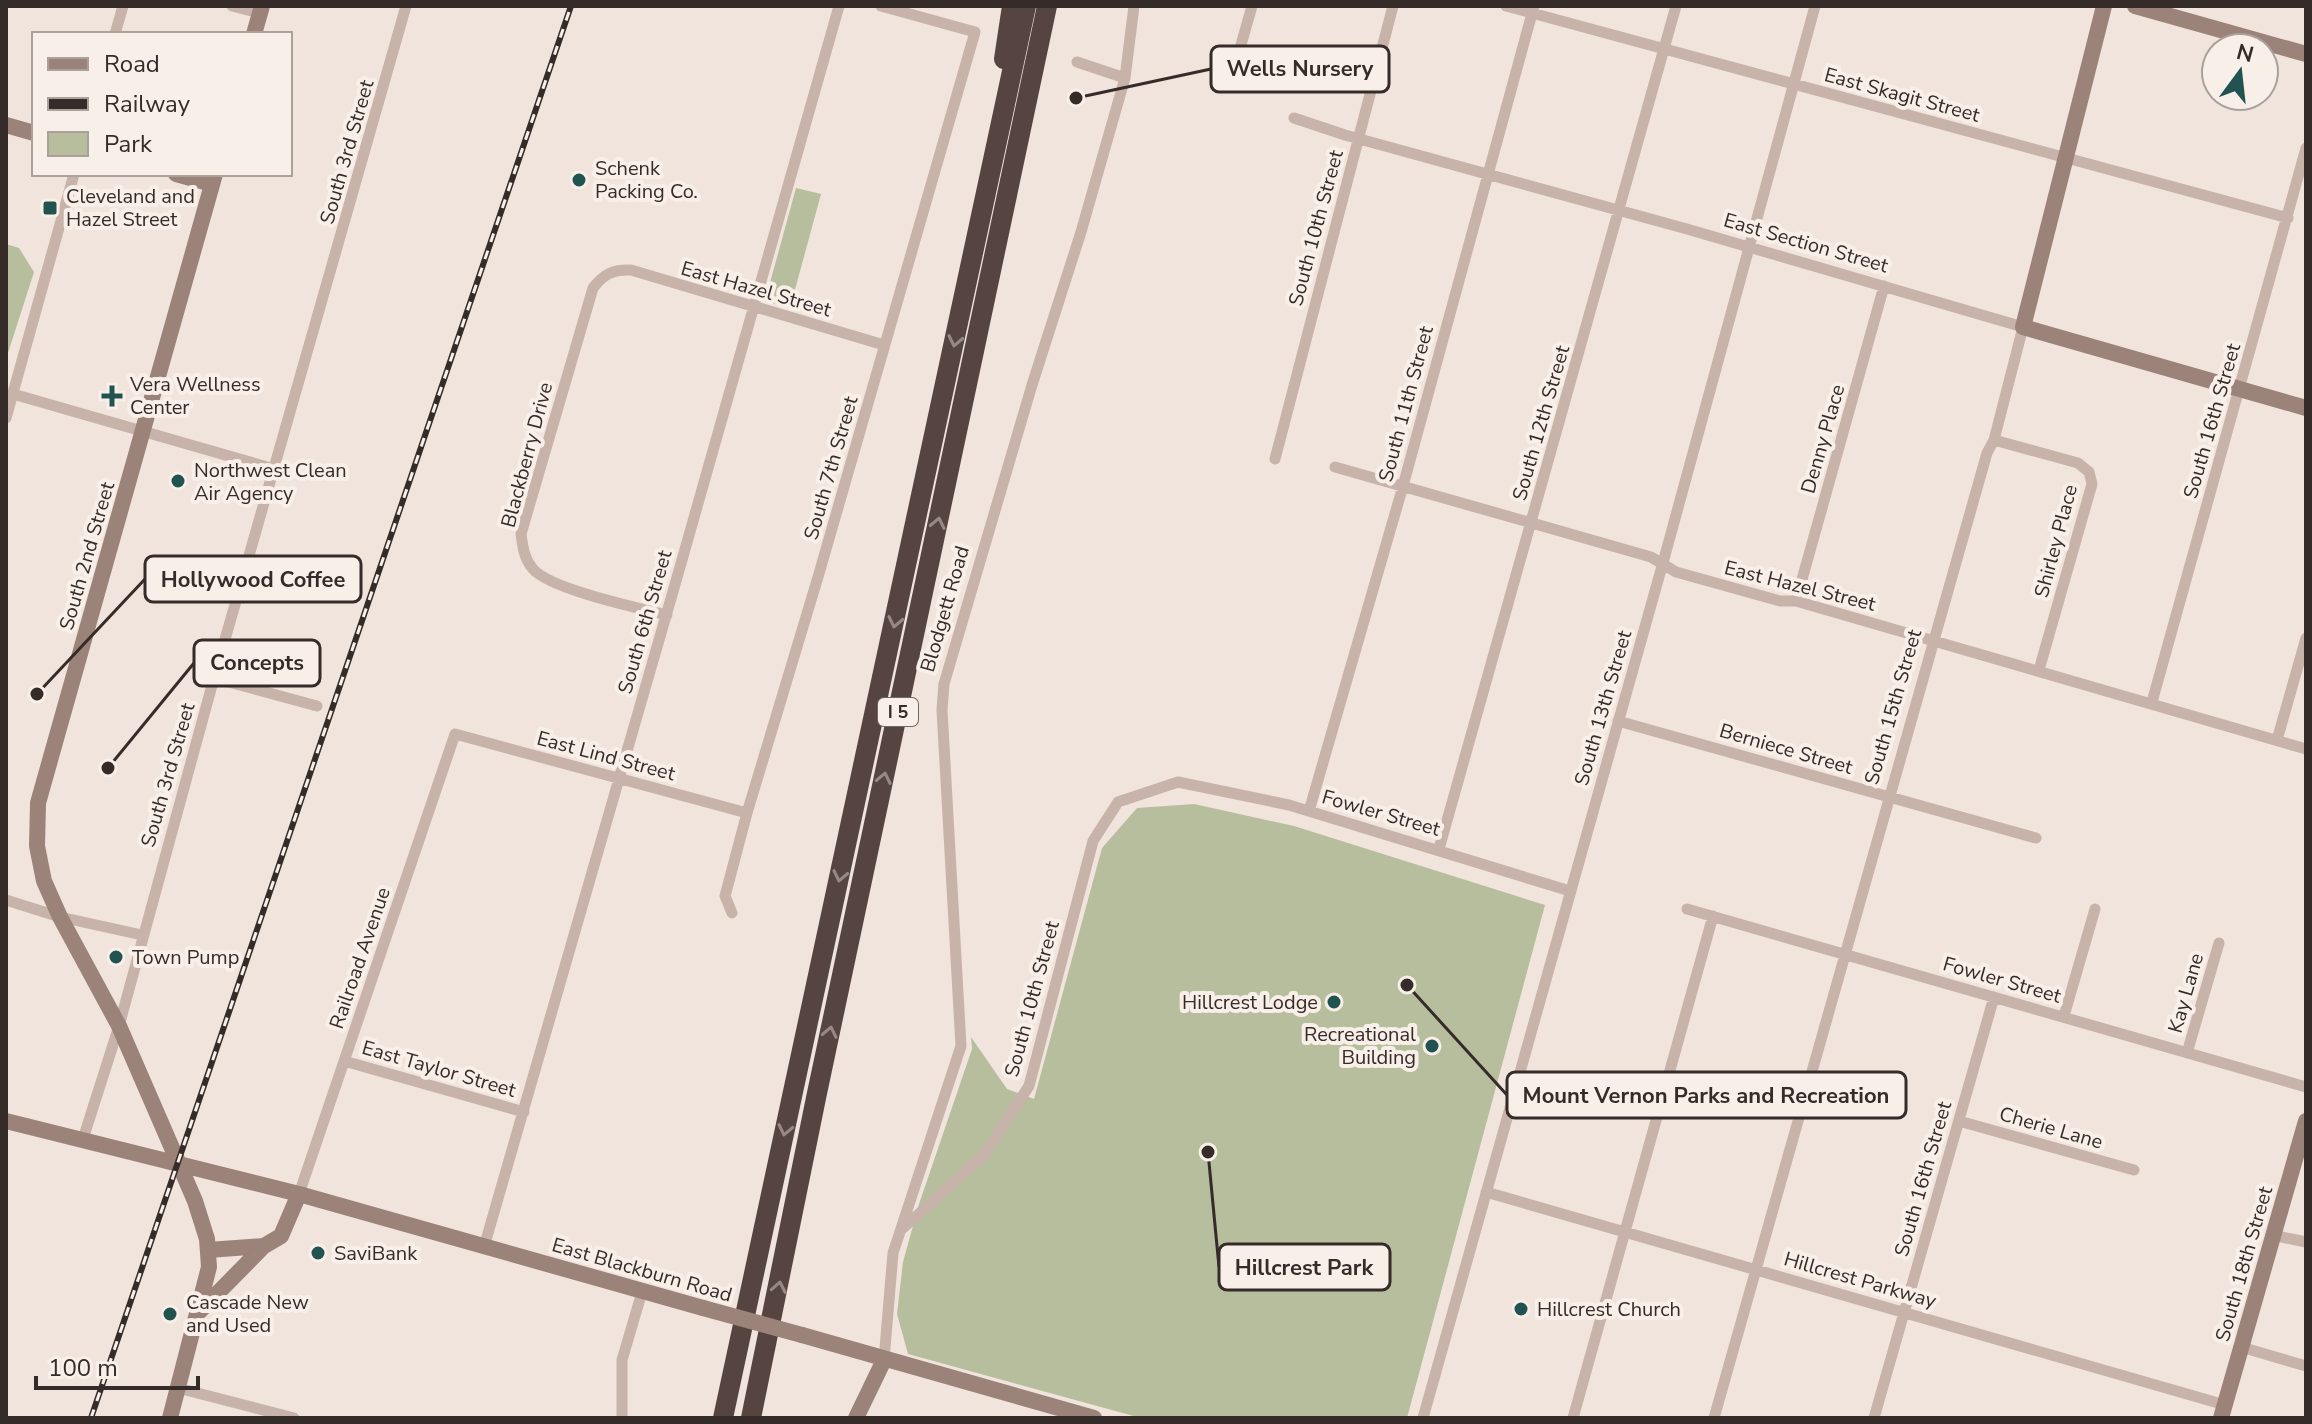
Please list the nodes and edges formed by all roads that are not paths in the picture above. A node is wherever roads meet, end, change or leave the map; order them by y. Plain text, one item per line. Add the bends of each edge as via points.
1 (123, 6) edge
2 (232, 6) edge
3 (406, 6) edge
4 (839, 6) edge
5 (881, 6) edge
6 (1012, 6) edge
7 (1026, 6) edge
8 (1047, 6) edge
9 (1134, 6) edge
10 (1252, 6) edge
11 (1393, 6) edge
12 (1506, 6) edge
13 (1676, 6) edge
14 (1815, 6) edge
15 (2104, 6) edge
16 (2135, 6) edge
17 (261, 10) edge
18 (911, 10) edge
19 (1533, 10) edge
20 (116, 32) edge
21 (255, 32) edge
22 (1664, 49) junction
23 (1239, 52) dead end
24 (2306, 54) edge
25 (1077, 62) dead end
26 (1125, 78) junction
27 (1794, 84) junction
28 (1294, 118) dead end
29 (6, 125) edge
30 (32, 132) edge
31 (1358, 139) junction
32 (2306, 148) edge
33 (2065, 158) junction
34 (1489, 175) junction
35 (73, 176) edge
36 (191, 176) edge
37 (214, 179) edge
38 (1619, 210) junction
39 (2288, 218) junction
40 (1750, 247) junction
41 (972, 264) junction
42 (616, 269) joint
43 (1884, 286) junction
44 (751, 307) junction
45 (2023, 327) junction
46 (884, 345) junction
47 (2240, 389) junction
48 (13, 394) junction
49 (2306, 408) edge
50 (6, 418) edge
51 (144, 430) junction
52 (1994, 440) junction
53 (1275, 459) dead end
54 (1335, 467) dead end
55 (274, 469) junction
56 (1403, 486) junction
57 (1531, 523) junction
58 (1662, 564) junction
59 (1796, 601) junction
60 (667, 615) junction
61 (2306, 638) edge
62 (1933, 639) junction
63 (2039, 670) junction
64 (214, 678) junction
65 (2152, 702) junction
66 (317, 706) dead end
67 (1618, 721) junction
68 (455, 734) joint
69 (2277, 740) junction
70 (2306, 749) edge
71 (619, 778) junction
72 (1178, 782) joint
73 (1888, 797) junction
74 (1309, 811) junction
75 (747, 813) junction
76 (2036, 838) dead end
77 (1439, 849) junction
78 (1570, 891) junction
79 (6, 900) edge
80 (1687, 909) dead end
81 (2095, 909) dead end
82 (732, 913) dead end
83 (1713, 916) junction
84 (60, 917) junction
85 (142, 935) junction
86 (2219, 943) dead end
87 (1844, 954) junction
88 (1994, 997) junction
89 (2064, 1016) junction
90 (119, 1026) junction
91 (2187, 1053) junction
92 (344, 1061) junction
93 (2306, 1087) edge
94 (524, 1112) junction
95 (6, 1121) edge
96 (1959, 1121) junction
97 (2306, 1121) edge
98 (83, 1139) junction
99 (178, 1162) junction
100 (2134, 1170) dead end
101 (1486, 1192) junction
102 (299, 1194) junction
103 (902, 1230) junction
104 (1626, 1231) junction
105 (2272, 1235) junction
106 (2306, 1242) edge
107 (264, 1246) junction
108 (484, 1247) junction
109 (208, 1250) junction
110 (1756, 1268) junction
111 (642, 1292) junction
112 (1904, 1312) junction
113 (198, 1313) junction
114 (2241, 1347) junction
115 (884, 1360) junction
116 (2306, 1366) edge
117 (178, 1388) junction
118 (2223, 1411) edge
119 (1063, 1414) edge
120 (170, 1418) edge
121 (294, 1418) edge
122 (622, 1418) edge
123 (723, 1418) edge
124 (751, 1418) edge
125 (856, 1418) edge
126 (1094, 1418) edge
127 (1423, 1418) edge
128 (1573, 1418) edge
129 (1714, 1418) edge
130 (1874, 1418) edge

1 - 20 street
2 - 17 street
3 - 55 street, South 3rd Street
4 - 44 street, South 6th Street
5 - 18 street
6 - 41 highway
7 - 41 highway, I 5
124 -> 8 highway, I 5
9 - 26 street, Blodgett Road
10 - 23 street
11 - 31 street, South 10th Street
12 - 19 street, East Skagit Street
13 - 22 street, South 12th Street
14 - 27 street, South 13th Street
15 - 33 street, South 15th Street
16 - 24 street
17 - 21 street
18 - 46 street, South 7th Street via 975,32
19 - 22 street, East Skagit Street
19 - 34 street, South 11th Street
22 - 27 street, East Skagit Street
22 - 38 street, South 12th Street
25 - 26 street
26 - 103 street, Blodgett Road via 944,684 961,1046
27 - 33 street, East Skagit Street
27 - 40 street, South 13th Street
28 - 31 street, East Section Street
29 - 30 street
31 - 34 street, East Section Street
31 - 53 street, South 10th Street
32 - 39 street, South 16th Street
33 - 39 street, East Skagit Street
33 - 45 street, South 15th Street
34 - 38 street, East Section Street
34 - 56 street, South 11th Street
35 - 48 street
36 - 37 street
37 - 51 street, South 2nd Street
38 - 40 street, East Section Street
38 - 57 street, South 12th Street
39 - 47 street, South 16th Street
40 - 43 street, East Section Street
40 - 58 street, South 13th Street
41 -> 123 highway, I 5
42 - 44 street, East Hazel Street
42 - 60 street, Blackberry Drive via 593,288 521,534 523,554 534,571 555,582
43 - 45 street, East Section Street
43 - 59 street, Denny Place
44 - 46 street, East Hazel Street
44 - 60 street, South 6th Street
45 - 47 street, East Section Street
45 - 52 street, South 15th Street
46 - 75 street, South 7th Street
47 - 49 street, East Section Street
47 - 65 street, South 16th Street
48 - 50 street
48 - 51 street
51 - 55 street
51 - 84 street, South 2nd Street via 38,803 39,856
52 - 62 street, South 15th Street
52 - 63 street, Shirley Place via 2078,463 2089,472 2092,484
54 - 56 street, East Hazel Street
55 - 64 street, South 3rd Street
56 - 57 street, East Hazel Street
56 - 74 street, South 11th Street
57 - 58 street, East Hazel Street
57 - 77 street, South 12th Street
58 - 59 street, East Hazel Street via 1780,601
58 - 67 street, South 13th Street
59 - 62 street, East Hazel Street
60 - 71 street, South 6th Street
61 - 69 street
62 - 63 street, East Hazel Street
62 - 73 street, South 15th Street
63 - 65 street, East Hazel Street
64 - 66 street
64 - 85 street, South 3rd Street
65 - 69 street, East Hazel Street
67 - 73 street, Berniece Street
67 - 78 street, South 13th Street
68 - 71 street, East Lind Street
68 - 92 street, Railroad Avenue
69 - 70 street, East Hazel Street
71 - 75 street, East Lind Street
71 - 94 street, South 6th Street
72 - 74 street, Fowler Street
72 - 103 street, South 10th Street via 1118,802 1093,841 1029,1086 984,1155
73 - 76 street, Berniece Street
73 - 87 street, South 15th Street
74 - 77 street, Fowler Street
75 - 82 street, South 7th Street via 725,896
77 - 78 street, Fowler Street
78 - 101 street, South 13th Street
79 - 84 street
80 - 83 street, Fowler Street
81 - 89 street
83 - 87 street, Fowler Street
83 - 104 street
84 - 85 street
84 - 90 street, South 2nd Street
85 - 90 street, South 3rd Street
86 - 91 street, Kay Lane
87 - 88 street, Fowler Street
87 - 110 street, South 15th Street
88 - 89 street, Fowler Street
88 - 96 street, South 16th Street
89 - 91 street, Fowler Street
90 - 98 street, South 3rd Street
90 - 99 street, South 2nd Street
91 - 93 street, Fowler Street
92 - 94 street, East Taylor Street
92 - 102 street, Railroad Avenue
94 - 108 street, South 6th Street
95 - 98 street, East Blackburn Road
96 - 100 street, Cherie Lane
96 - 112 street, South 16th Street
97 - 105 street, South 18th Street
98 - 99 street, East Blackburn Road
99 - 102 street, East Blackburn Road
99 - 109 street, South 2nd Street via 198,1208
101 - 104 street, Hillcrest Parkway
101 - 127 street, South 13th Street
102 - 107 street via 281,1236
102 - 108 street, East Blackburn Road
103 - 115 street, Blodgett Road via 893,1253
104 - 110 street, Hillcrest Parkway
104 - 128 street
105 - 106 street
105 - 114 street, South 18th Street
107 - 109 street
107 - 113 street
108 - 111 street, East Blackburn Road
109 - 113 street, South 2nd Street
110 - 112 street, Hillcrest Parkway
110 - 129 street, South 15th Street
111 - 115 street, East Blackburn Road, bridge
111 - 122 street via 622,1360
112 - 118 street, Hillcrest Parkway
112 - 130 street, South 16th Street
113 - 117 street, South 2nd Street
114 - 116 street
114 - 118 street, South 18th Street
115 - 119 street, East Blackburn Road
115 - 125 street, Blodgett Road
117 - 120 street, South 2nd Street
117 - 121 street
119 - 126 street, East Blackburn Road

